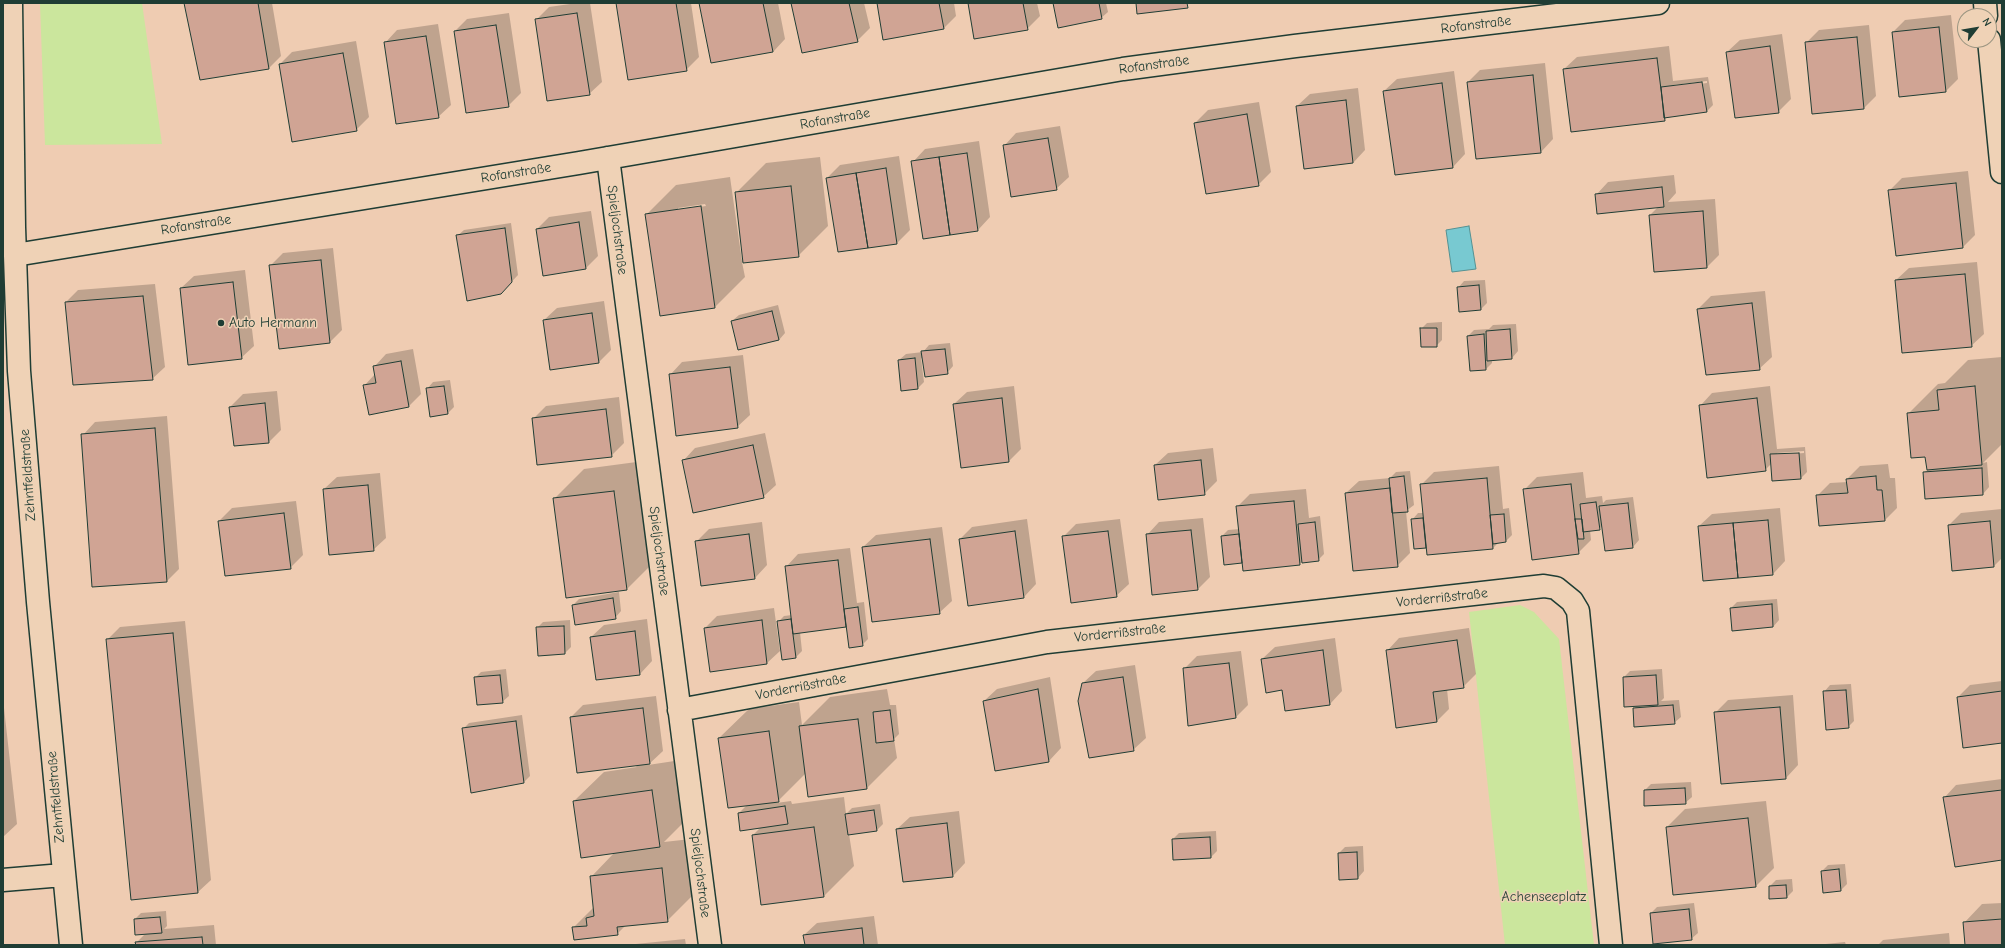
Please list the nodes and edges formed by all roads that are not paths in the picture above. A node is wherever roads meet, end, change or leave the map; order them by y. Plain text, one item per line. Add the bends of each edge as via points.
1 (10, 3) edge
2 (1650, 3) edge
3 (1990, 48) edge
4 (608, 158) junction
5 (2002, 172) edge
6 (15, 255) junction
7 (679, 710) junction
8 (63, 875) junction
9 (3, 880) edge
10 (70, 945) edge
11 (710, 945) edge
12 (1611, 945) edge

1 - 6 street, Zehntfeldstraße
2 - 4 street, Rofanstraße via 1123,69
3 - 5 street
4 - 6 street, Rofanstraße
4 - 7 street, Spieljochstraße
6 - 8 street, Zehntfeldstraße via 19,371
7 - 11 street, Spieljochstraße
7 - 12 street, Vorderrißstraße via 1047,642 1544,586 1556,588 1572,601 1578,611
8 - 9 street
8 - 10 street, Zehntfeldstraße

